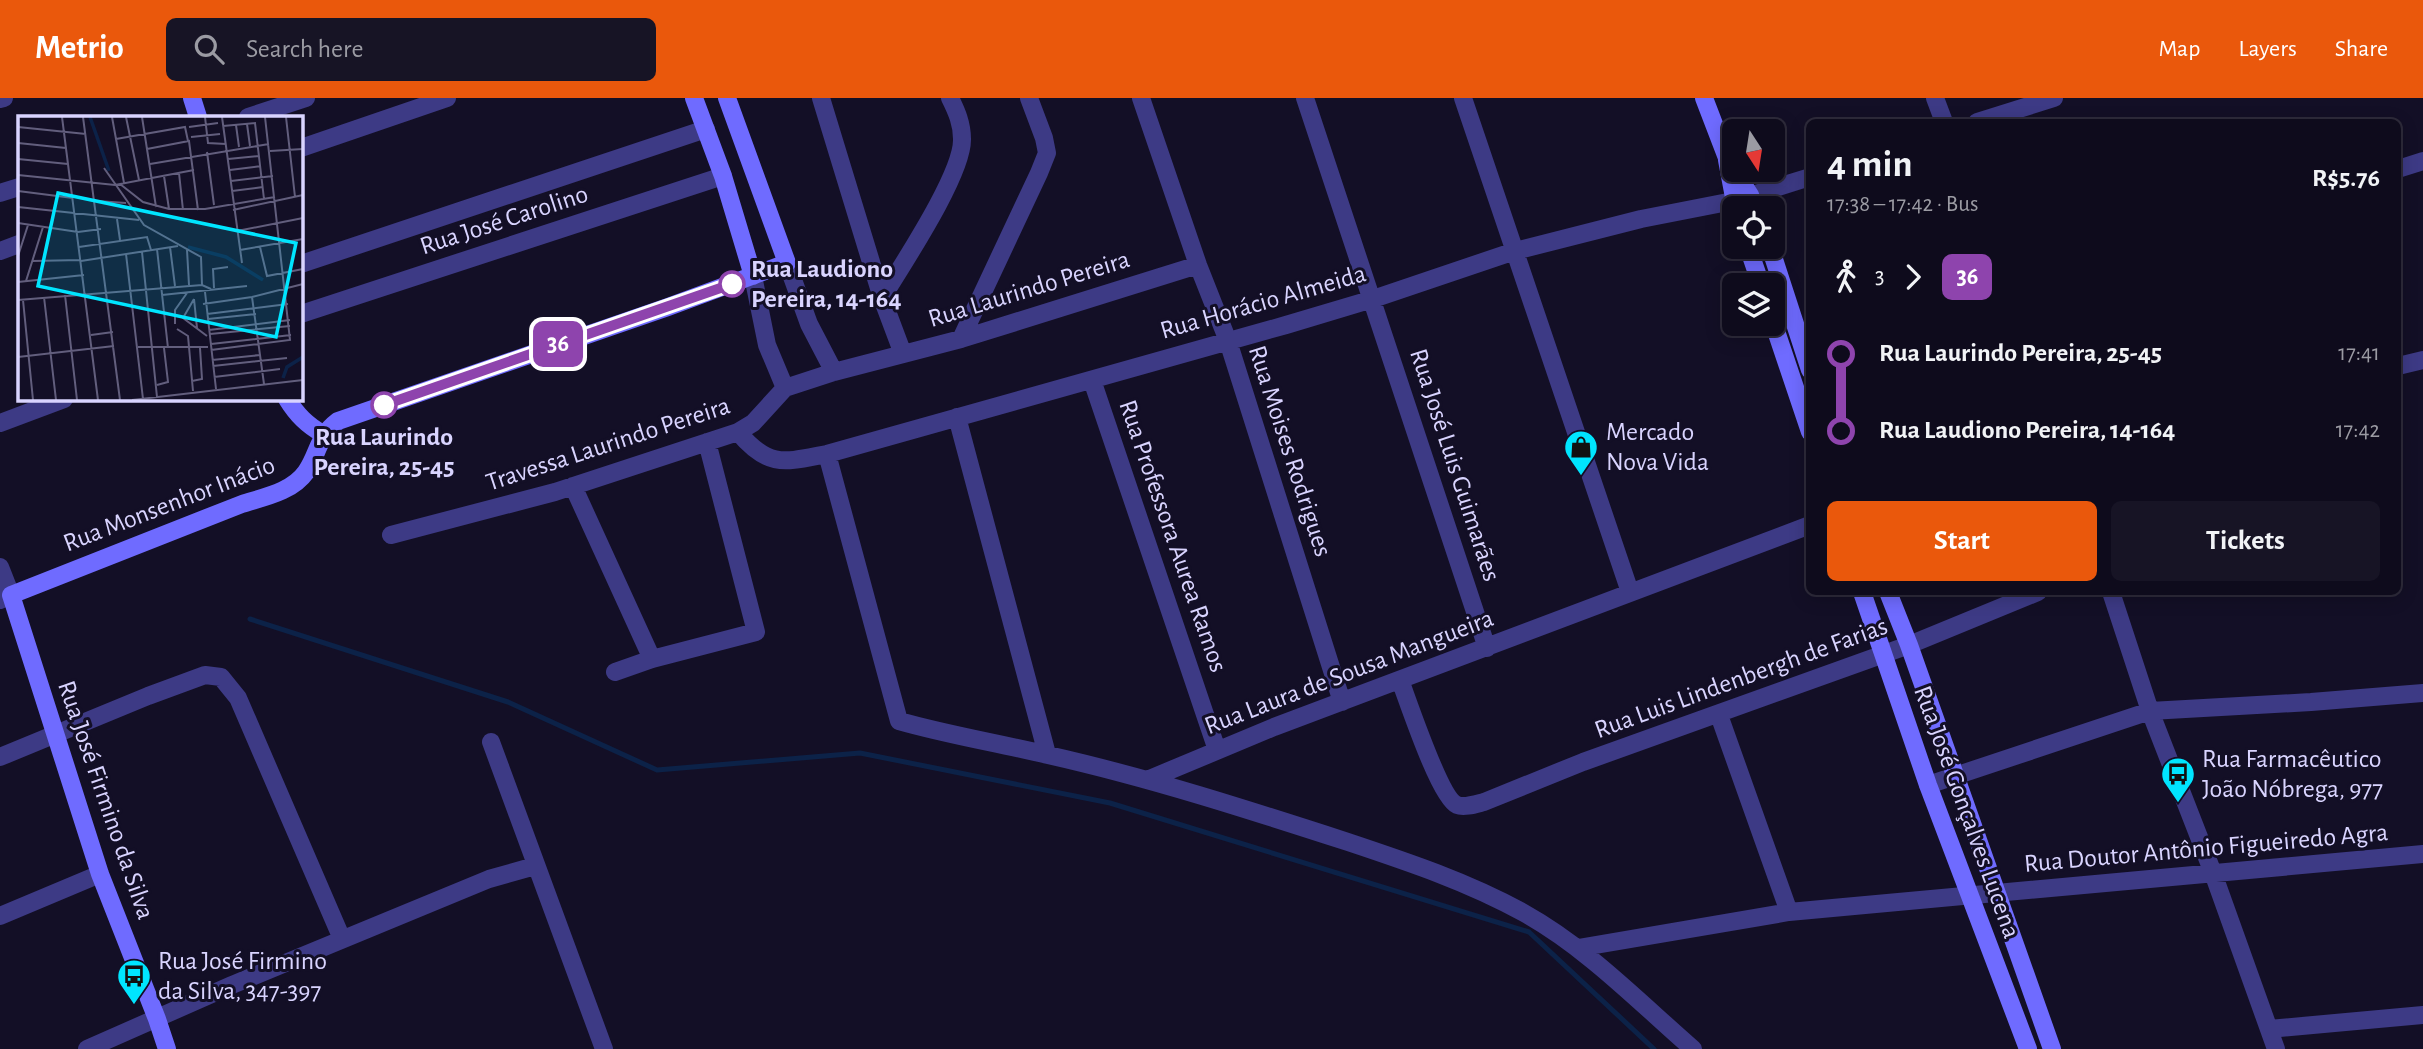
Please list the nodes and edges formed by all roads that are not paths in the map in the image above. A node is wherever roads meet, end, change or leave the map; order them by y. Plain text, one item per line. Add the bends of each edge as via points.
1 (192, 98) edge
2 (306, 98) edge
3 (447, 98) edge
4 (694, 98) edge
5 (727, 98) edge
6 (821, 98) edge
7 (950, 98) edge
8 (1029, 98) edge
9 (1141, 98) edge
10 (1305, 98) edge
11 (1463, 98) edge
12 (1704, 98) edge
13 (1935, 98) edge
14 (2054, 98) edge
15 (198, 116) edge
16 (251, 116) edge
17 (1943, 119) edge
18 (1988, 119) edge
19 (706, 129) junction
20 (1722, 142) edge
21 (303, 147) edge
22 (2423, 161) edge
23 (2401, 168) edge
24 (723, 176) junction
25 (1806, 179) edge
26 (18, 187) edge
27 (0, 193) edge
28 (1762, 196) edge
29 (1722, 206) edge
30 (18, 244) edge
31 (0, 251) edge
32 (1515, 251) junction
33 (1774, 259) edge
34 (303, 263) edge
35 (787, 263) junction
36 (1198, 265) junction
37 (753, 276) junction
38 (882, 298) junction
39 (1373, 299) junction
40 (303, 313) edge
41 (1778, 336) edge
42 (961, 339) junction
43 (1228, 341) junction
44 (903, 354) junction
45 (1806, 358) edge
46 (2423, 360) edge
47 (2401, 365) edge
48 (834, 372) junction
49 (1092, 380) junction
50 (785, 388) junction
51 (59, 401) edge
52 (289, 401) edge
53 (957, 417) junction
54 (1806, 420) edge
55 (0, 423) edge
56 (738, 432) junction
57 (323, 435) junction
58 (707, 442) junction
59 (827, 454) junction
60 (573, 486) junction
61 (1806, 526) edge
62 (391, 535) dead end
63 (0, 567) edge
64 (1630, 592) junction
65 (1862, 595) edge
66 (1889, 595) edge
67 (2031, 595) edge
68 (2112, 595) edge
69 (5, 597) edge
70 (1909, 645) junction
71 (1487, 648) junction
72 (1881, 654) junction
73 (652, 659) junction
74 (615, 673) dead end
75 (1400, 680) junction
76 (2423, 693) edge
77 (1342, 702) junction
78 (2150, 710) junction
79 (1719, 715) junction
80 (55, 733) junction
81 (491, 742) dead end
82 (1217, 750) junction
83 (1047, 754) junction
84 (0, 757) edge
85 (1956, 775) junction
86 (1147, 780) junction
87 (1928, 785) junction
88 (2423, 854) edge
89 (535, 866) junction
90 (2213, 873) junction
91 (100, 874) junction
92 (1996, 893) junction
93 (1970, 897) junction
94 (1789, 912) junction
95 (0, 916) edge
96 (342, 939) junction
97 (1578, 948) junction
98 (2423, 1015) edge
99 (158, 1019) junction
100 (2269, 1029) junction
101 (87, 1049) edge
102 (167, 1049) edge
103 (604, 1049) edge
104 (1693, 1049) edge
105 (2028, 1049) edge
106 (2052, 1049) edge
107 (2276, 1049) edge

1 - 15 street
2 - 16 street
3 - 21 street
4 - 19 street
5 - 35 street
6 - 38 street
7 - 38 street via 960,117 959,160
8 - 42 street via 1046,153
9 - 36 street, Rua Moises Rodrigues
10 - 39 street, Rua José Luis Guimarães
11 - 32 street
12 - 20 street
13 - 17 street
14 - 18 street
19 - 24 street
19 - 34 street, Rua José Carolino
22 - 23 street
24 - 37 street
24 - 40 street, Rua José Carolino
25 - 28 street, Rua Horácio Almeida
26 - 27 street
29 - 32 street, Rua Horácio Almeida via 1641,219
30 - 31 street
32 - 39 street, Rua Horácio Almeida
32 - 64 street
33 - 45 street
35 - 37 street
35 - 48 street via 809,324
36 - 42 street, Rua Laurindo Pereira
36 - 43 street, Rua Moises Rodrigues
37 - 50 street via 767,345
37 - 57 street via 338,421
38 - 44 street
39 - 43 street, Rua Horácio Almeida
39 - 71 street, Rua José Luis Guimarães
41 - 54 street
42 - 44 street, Rua Laurindo Pereira
43 - 49 street, Rua Horácio Almeida
43 - 77 street, Rua Moises Rodrigues
44 - 48 street, Rua Laurindo Pereira
46 - 47 street
48 - 50 street, Rua Laurindo Pereira
49 - 53 street, Rua Horácio Almeida
49 - 82 street, Rua Professora Aurea Ramos
50 - 56 street, Travessa Laurindo Pereira via 753,423
51 - 55 street
52 - 57 street via 296,414
53 - 59 street, Rua Horácio Almeida
53 - 83 street
56 - 58 street, Travessa Laurindo Pereira
56 - 59 street, Rua Horácio Almeida via 752,449 773,460
57 - 69 street, Rua Monsenhor Inácio via 307,470 281,492
58 - 60 street, Travessa Laurindo Pereira
58 - 73 street via 757,632
59 - 83 street via 899,721
60 - 62 street, Travessa Laurindo Pereira
60 - 73 street
61 - 64 street, Rua Laura de Sousa Mangueira
63 - 69 street, Rua José Firmino da Silva
64 - 71 street, Rua Laura de Sousa Mangueira
65 - 72 street, Rua José Gonçalves Lucena
66 - 70 street, Rua José Gonçalves Lucena
67 - 70 street, Rua Luis Lindenbergh de Farias
68 - 78 street
69 - 80 street, Rua José Firmino da Silva
70 - 72 street, Rua Luis Lindenbergh de Farias
70 - 85 street, Rua José Gonçalves Lucena
71 - 75 street, Rua Laura de Sousa Mangueira
72 - 79 street, Rua Luis Lindenbergh de Farias
72 - 87 street, Rua José Gonçalves Lucena
73 - 74 street
75 - 77 street, Rua Laura de Sousa Mangueira
75 - 79 street, Rua Luis Lindenbergh de Farias via 1439,782 1450,801 1459,806 1484,802
76 - 78 street
77 - 82 street, Rua Laura de Sousa Mangueira
78 - 85 street
78 - 90 street
79 - 94 street
80 - 84 street
80 - 91 street, Rua José Firmino da Silva
80 - 96 street via 205,675 221,677 238,698
81 - 89 street
82 - 86 street, Rua Laura de Sousa Mangueira
83 - 86 street
85 - 87 street
85 - 92 street, Rua José Gonçalves Lucena
86 - 97 street via 1462,882 1523,912
87 - 93 street, Rua José Gonçalves Lucena
88 - 90 street, Rua Doutor Antônio Figueiredo Agra
89 - 96 street via 489,879
89 - 103 street
90 - 92 street, Rua Doutor Antônio Figueiredo Agra
90 - 100 street
91 - 95 street
91 - 99 street, Rua José Firmino da Silva
92 - 93 street, Rua Doutor Antônio Figueiredo Agra
92 - 106 street, Rua José Gonçalves Lucena
93 - 94 street, Rua Doutor Antônio Figueiredo Agra
93 - 105 street, Rua José Gonçalves Lucena
94 - 97 street, Rua Doutor Antônio Figueiredo Agra
96 - 99 street
97 - 104 street
98 - 100 street
99 - 101 street
99 - 102 street, Rua José Firmino da Silva
100 - 107 street

